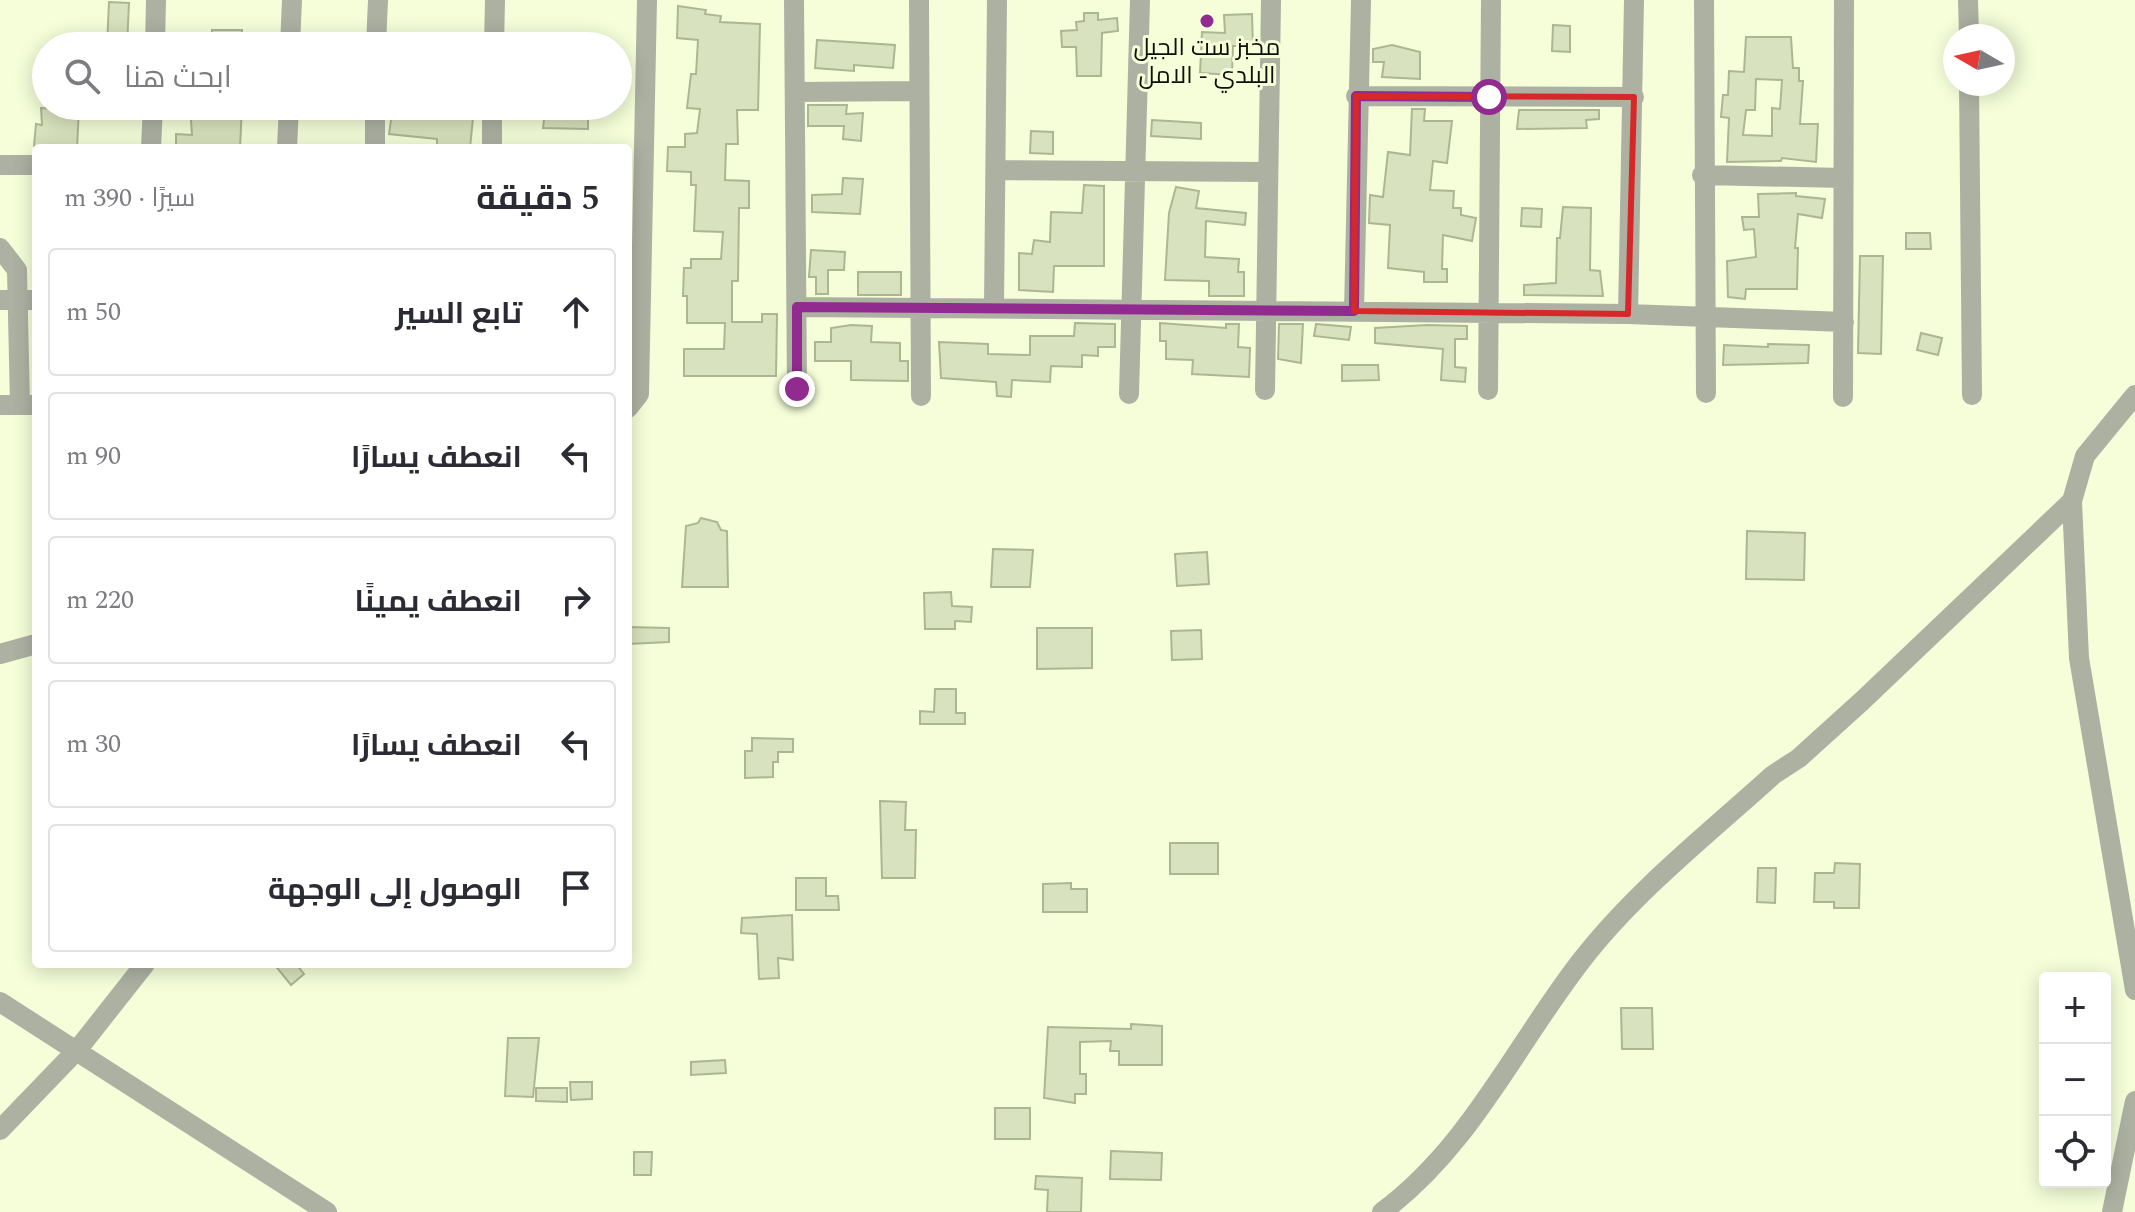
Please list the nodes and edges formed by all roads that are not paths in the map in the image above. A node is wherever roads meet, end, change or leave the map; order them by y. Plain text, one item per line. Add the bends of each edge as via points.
1 (156, 0) edge
2 (292, 0) edge
3 (378, 0) edge
4 (495, 0) edge
5 (647, 0) edge
6 (794, 0) edge
7 (919, 0) edge
8 (997, 0) edge
9 (1140, 0) edge
10 (1271, 0) edge
11 (1361, 0) edge
12 (1491, 0) edge
13 (1634, 0) edge
14 (1704, 0) edge
15 (1844, 0) edge
16 (1968, 0) edge
17 (1969, 24) edge
18 (155, 32) edge
19 (291, 32) edge
20 (377, 32) edge
21 (494, 32) edge
22 (919, 91) junction
23 (795, 92) junction
24 (1356, 96) junction
25 (1969, 96) edge
26 (1489, 97) junction
27 (1634, 97) junction
28 (152, 120) edge
29 (288, 120) edge
30 (375, 120) edge
31 (492, 120) edge
32 (151, 144) edge
33 (287, 144) edge
34 (375, 144) edge
35 (492, 144) edge
36 (0, 165) edge
37 (32, 165) edge
38 (996, 170) junction
39 (1138, 170) junction
40 (1267, 172) junction
41 (1702, 175) junction
42 (1843, 178) junction
43 (0, 248) edge
44 (18, 300) edge
45 (797, 307) junction
46 (921, 307) junction
47 (994, 307) junction
48 (1131, 309) junction
49 (1265, 311) junction
50 (1354, 311) junction
51 (1489, 313) junction
52 (1628, 314) junction
53 (1704, 316) junction
54 (1844, 322) junction
55 (797, 389) dead end
56 (1265, 390) dead end
57 (1488, 390) dead end
58 (1706, 393) dead end
59 (1129, 394) dead end
60 (1972, 395) dead end
61 (2135, 395) edge
62 (921, 396) dead end
63 (1843, 397) dead end
64 (632, 403) edge
65 (19, 405) edge
66 (2072, 501) junction
67 (32, 645) edge
68 (0, 654) edge
69 (142, 968) edge
70 (2135, 990) edge
71 (0, 1002) edge
72 (78, 1049) junction
73 (2135, 1101) edge
74 (0, 1130) edge
75 (327, 1212) edge
76 (1382, 1212) edge
77 (2112, 1212) edge

1 - 18 street
2 - 19 street
3 - 20 street
4 - 21 street
5 - 64 street via 639,394
6 - 23 street
7 - 22 street
8 - 38 street
9 - 39 street
10 - 40 street
11 - 24 street
12 - 26 street
13 - 27 street
14 - 41 street
15 - 42 street
16 - 17 street
22 - 23 street
22 - 46 street
23 - 45 street
24 - 26 street
24 - 50 street
25 - 60 street
26 - 27 street
26 - 51 street
27 - 52 street
28 - 32 street
29 - 33 street
30 - 34 street
31 - 35 street
36 - 37 street
38 - 39 street
38 - 47 street
39 - 40 street
39 - 48 street
40 - 49 street
41 - 42 street
41 - 53 street
42 - 54 street
43 - 44 street via 17,270
44 - 65 street
45 - 46 street
45 - 55 street
46 - 47 street
46 - 62 street
47 - 48 street
48 - 49 street
48 - 59 street
49 - 50 street
49 - 56 street
50 - 51 street
51 - 52 street
51 - 57 street
52 - 53 street
53 - 54 street
53 - 58 street
54 - 63 street
61 - 66 street via 2085,456
66 - 70 street via 2079,658
66 - 76 street via 1862,701 1627,908 1535,1023 1445,1155
67 - 68 street
69 - 72 street
71 - 72 street
72 - 74 street
72 - 75 street
73 - 77 street

